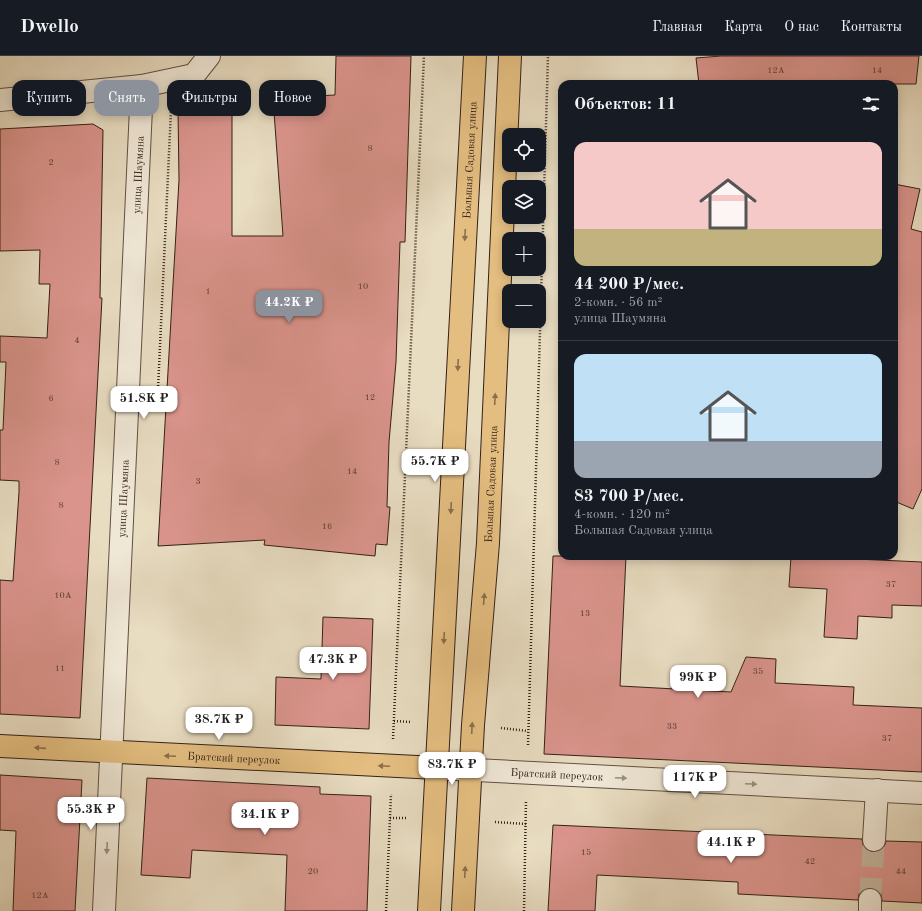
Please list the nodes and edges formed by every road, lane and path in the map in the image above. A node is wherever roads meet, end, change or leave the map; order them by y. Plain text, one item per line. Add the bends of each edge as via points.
1 (209, 56) edge
2 (424, 56) edge
3 (475, 56) edge
4 (510, 56) edge
5 (548, 56) edge
6 (159, 82) edge
7 (94, 91) edge
8 (0, 100) edge
9 (159, 110) edge
10 (141, 116) edge
11 (158, 395) dead end
12 (385, 741) dead end
13 (0, 746) edge
14 (112, 753) junction
15 (392, 766) junction
16 (436, 768) junction
17 (470, 770) junction
18 (527, 774) junction
19 (877, 790) junction
20 (922, 793) edge
21 (874, 840) tunnel mouth
22 (104, 911) edge
23 (386, 911) edge
24 (429, 911) edge
25 (463, 911) edge
26 (524, 911) edge

1 - 6 street via 194,75
2 - 12 path via 393,741
3 -> 16 main road, Большая Садовая улица
17 -> 4 main road, Большая Садовая улица via 488,543
5 - 18 path
7 - 8 street
9 - 11 path via 172,110
10 - 14 street, улица Шаумяна
14 -> 13 main road, Братский переулок
15 -> 14 main road, Братский переулок
14 -> 22 street, улица Шаумяна
15 - 16 main road, Братский переулок
15 - 23 path
16 - 17 street, Братский переулок
16 - 24 main road, Большая Садовая улица
17 - 18 street, Братский переулок
25 -> 17 main road, Большая Садовая улица
18 -> 19 street, Братский переулок
18 - 26 path
19 - 20 street, Братский переулок
19 - 21 street

